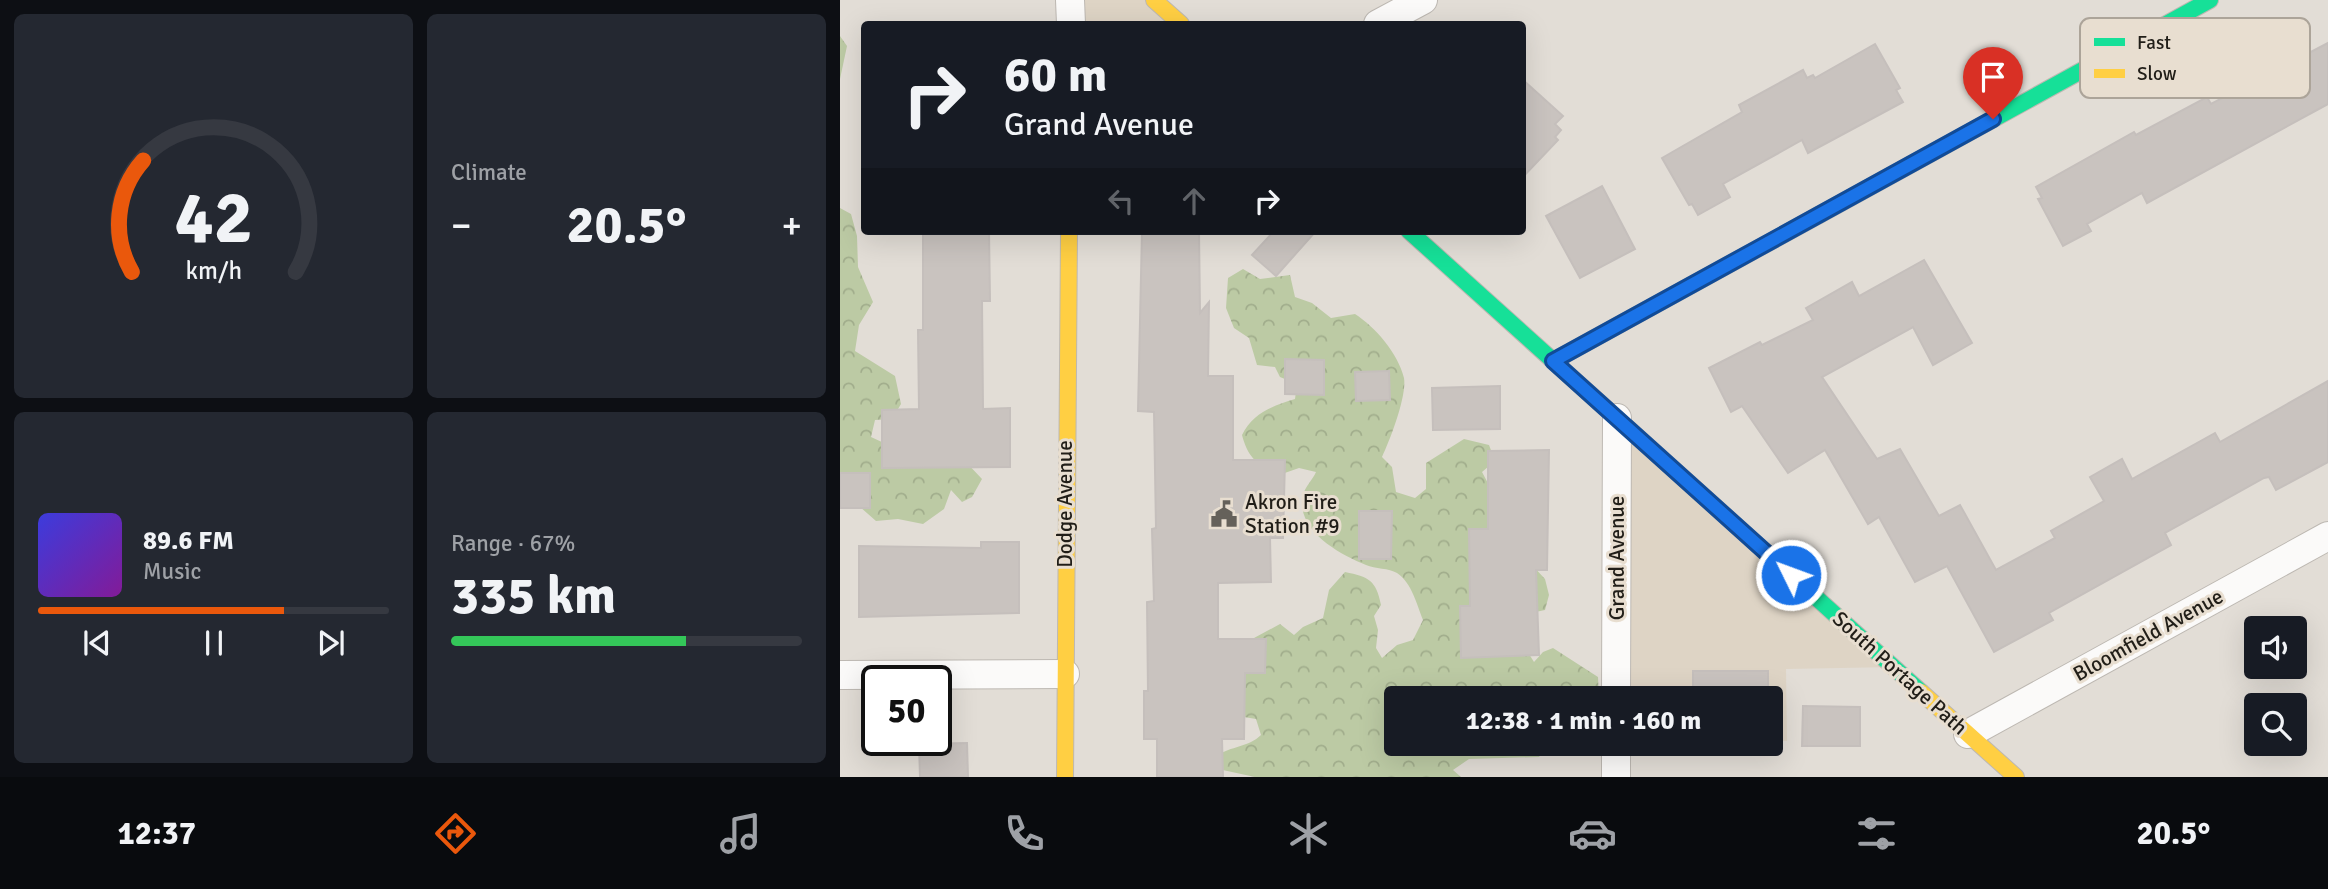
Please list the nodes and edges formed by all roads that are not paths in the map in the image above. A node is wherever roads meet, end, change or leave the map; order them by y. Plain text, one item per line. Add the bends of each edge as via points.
1 (1070, 0) edge
2 (1154, 0) edge
3 (1423, 0) edge
4 (2210, 0) edge
5 (2177, 18) edge
6 (1070, 21) edge
7 (1178, 21) edge
8 (1384, 21) edge
9 (2080, 71) edge
10 (1069, 235) edge
11 (1413, 235) edge
12 (1553, 361) junction
13 (1617, 418) junction
14 (2328, 536) edge
15 (1065, 674) junction
16 (840, 675) edge
17 (1616, 686) edge
18 (1968, 734) junction
19 (1616, 756) edge
20 (1065, 777) edge
21 (1616, 777) edge
22 (2016, 777) edge

1 - 6 street
2 - 7 street
3 - 8 street
4 - 5 street
9 - 12 street
10 - 15 street, Dodge Avenue
11 - 12 street, South Portage Path
12 - 13 street, South Portage Path
13 - 17 street, Grand Avenue
13 - 18 street, South Portage Path
14 - 18 street, Bloomfield Avenue
15 - 16 street
15 - 20 street, Dodge Avenue
18 - 22 street, South Portage Path
19 - 21 street

